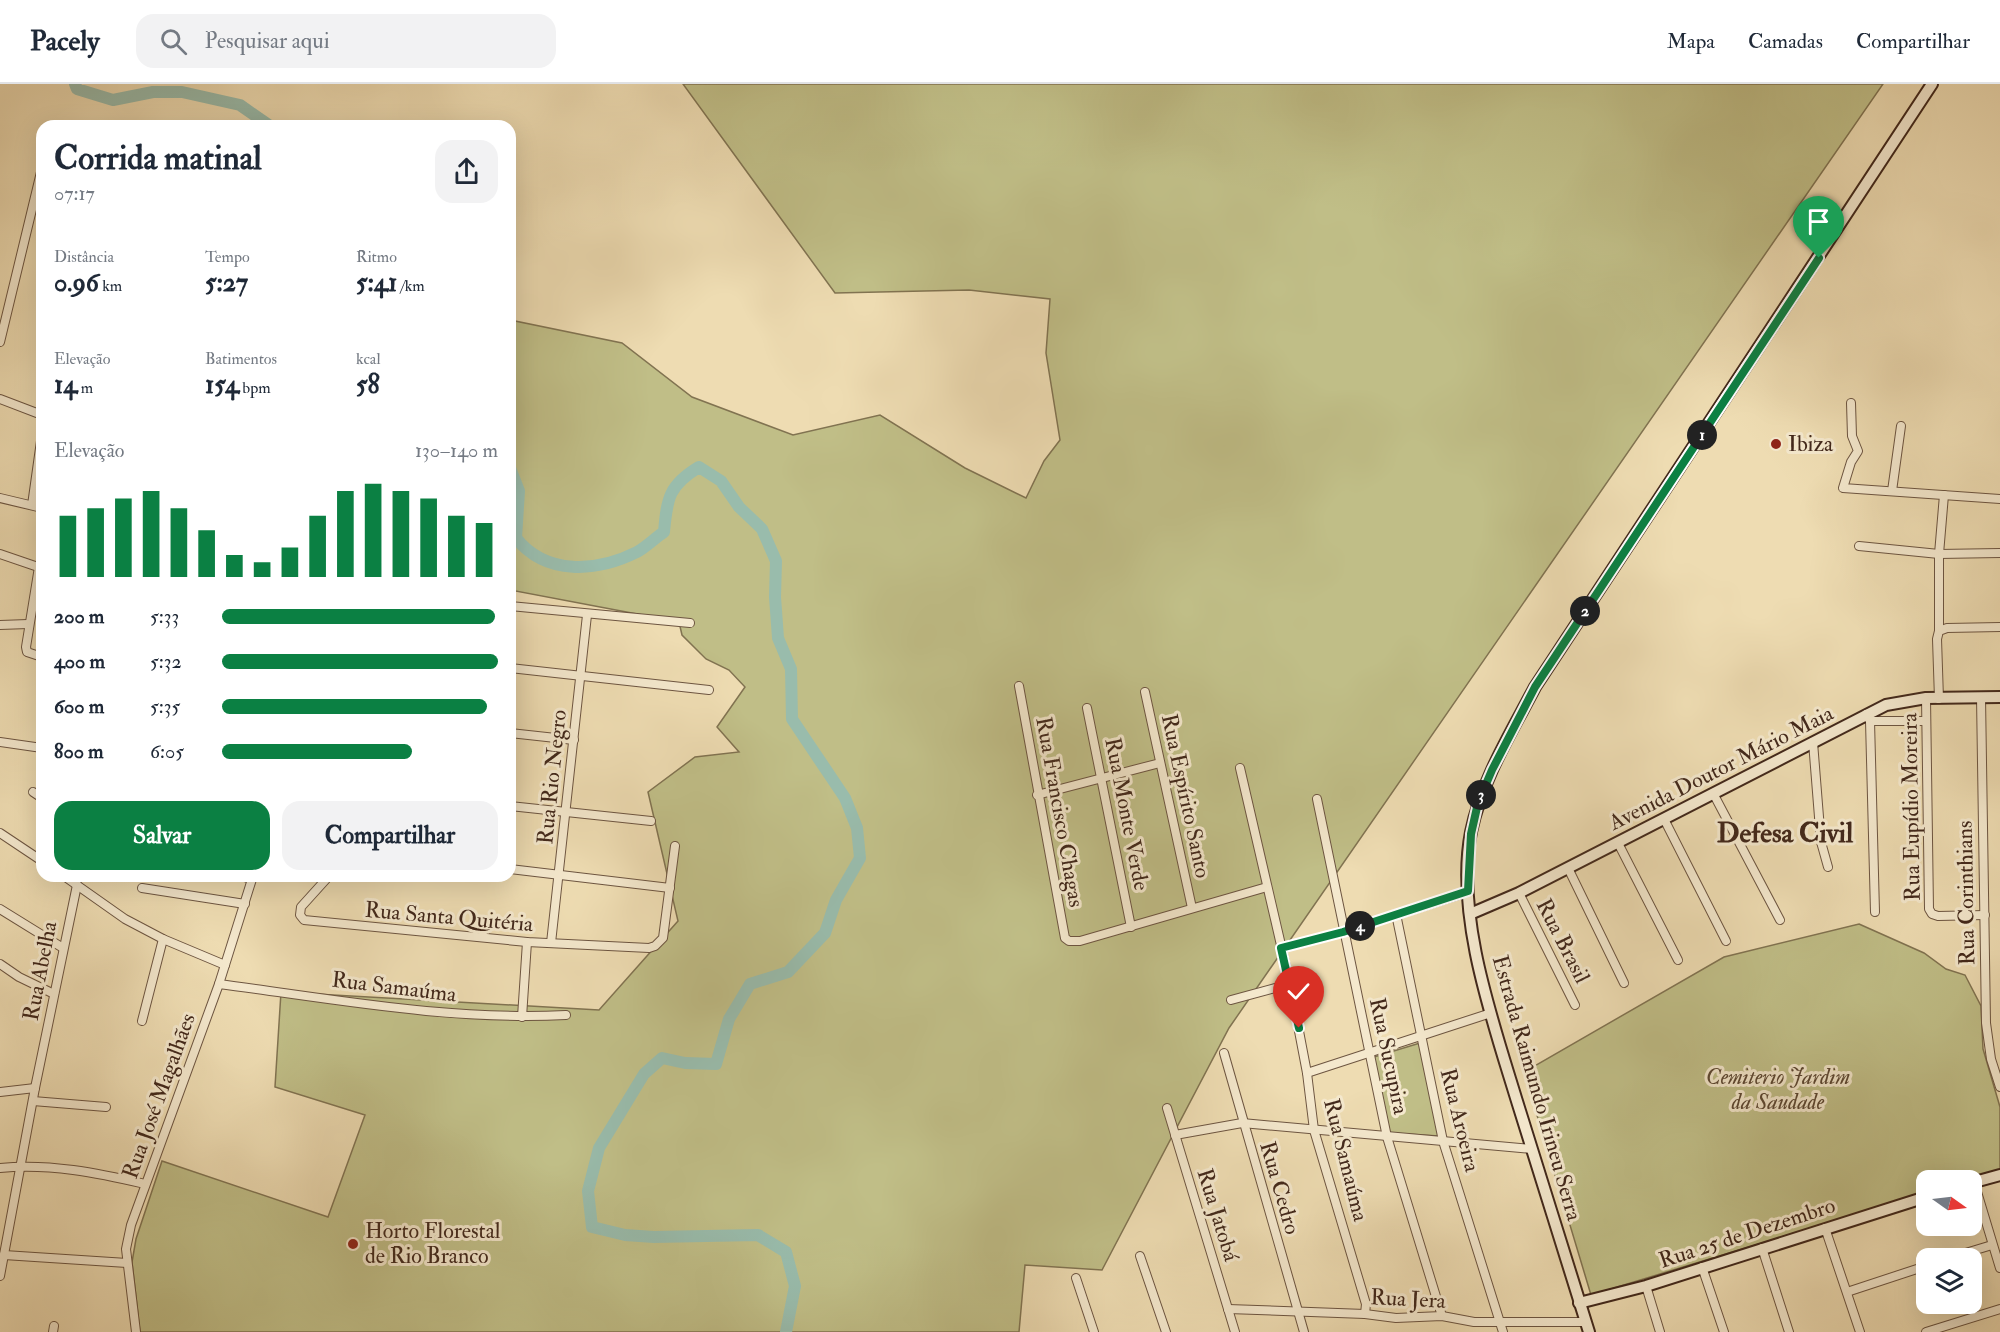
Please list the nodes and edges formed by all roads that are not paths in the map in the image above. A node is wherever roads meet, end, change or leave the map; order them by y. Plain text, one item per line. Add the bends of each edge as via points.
1 (1932, 84) edge
2 (36, 193) edge
3 (0, 342) edge
4 (0, 399) edge
5 (1851, 403) dead end
6 (36, 413) edge
7 (1901, 426) dead end
8 (36, 477) edge
9 (1892, 491) junction
10 (1944, 495) junction
11 (0, 498) edge
12 (2000, 500) edge
13 (32, 505) junction
14 (36, 506) edge
15 (1859, 546) dead end
16 (2000, 553) edge
17 (0, 554) edge
18 (1939, 554) junction
19 (36, 567) edge
20 (36, 587) edge
21 (516, 607) edge
22 (587, 615) junction
23 (690, 623) dead end
24 (28, 624) junction
25 (0, 625) edge
26 (2000, 627) edge
27 (1939, 631) junction
28 (36, 655) edge
29 (516, 669) edge
30 (581, 676) junction
31 (1019, 686) dead end
32 (709, 690) dead end
33 (1145, 692) dead end
34 (2000, 697) edge
35 (1926, 698) junction
36 (1981, 698) junction
37 (1939, 699) junction
38 (1087, 708) dead end
39 (1868, 717) junction
40 (1926, 721) junction
41 (516, 734) edge
42 (574, 740) junction
43 (0, 742) edge
44 (1813, 742) junction
45 (36, 747) edge
46 (1160, 763) junction
47 (1240, 768) dead end
48 (1101, 777) junction
49 (33, 792) dead end
50 (1713, 793) junction
51 (36, 794) edge
52 (1037, 795) junction
53 (1317, 799) dead end
54 (516, 807) edge
55 (567, 813) junction
56 (1664, 819) junction
57 (651, 821) dead end
58 (0, 833) edge
59 (1618, 843) junction
60 (675, 846) dead end
61 (36, 857) edge
62 (1828, 867) dead end
63 (1568, 868) junction
64 (516, 870) edge
65 (560, 874) junction
66 (73, 882) edge
67 (251, 882) edge
68 (324, 882) edge
69 (77, 885) junction
70 (1267, 887) junction
71 (142, 888) dead end
72 (670, 888) junction
73 (1468, 891) junction
74 (1519, 893) junction
75 (245, 904) junction
76 (1192, 908) junction
77 (0, 909) edge
78 (1875, 912) dead end
79 (1396, 914) junction
80 (1470, 914) junction
81 (1985, 915) junction
82 (1780, 920) dead end
83 (1131, 927) junction
84 (1343, 932) junction
85 (163, 939) junction
86 (1726, 941) dead end
87 (527, 942) junction
88 (552, 943) junction
89 (63, 948) junction
90 (1281, 948) junction
91 (1678, 960) dead end
92 (0, 963) edge
93 (225, 965) junction
94 (1624, 983) dead end
95 (219, 984) junction
96 (1290, 984) junction
97 (54, 994) junction
98 (1231, 1000) dead end
99 (1575, 1005) dead end
100 (1491, 1013) junction
101 (566, 1015) dead end
102 (522, 1017) junction
103 (142, 1021) dead end
104 (1422, 1035) junction
105 (1371, 1052) junction
106 (1224, 1053) dead end
107 (1308, 1073) junction
108 (2000, 1087) edge
109 (35, 1088) junction
110 (0, 1092) edge
111 (33, 1101) junction
112 (106, 1107) dead end
113 (1167, 1108) dead end
114 (1242, 1123) junction
115 (1314, 1130) junction
116 (1175, 1135) junction
117 (1387, 1137) junction
118 (1443, 1141) junction
119 (1532, 1149) junction
120 (22, 1165) junction
121 (0, 1167) edge
122 (2000, 1175) edge
123 (1982, 1180) edge
124 (145, 1184) junction
125 (1916, 1200) edge
126 (1982, 1214) edge
127 (1825, 1228) junction
128 (1992, 1245) junction
129 (1762, 1248) junction
130 (1982, 1248) edge
131 (4, 1255) junction
132 (1140, 1256) dead end
133 (127, 1263) junction
134 (1701, 1267) junction
135 (2000, 1268) edge
136 (1916, 1269) edge
137 (0, 1276) edge
138 (1076, 1278) dead end
139 (1646, 1286) junction
140 (1847, 1292) junction
141 (1579, 1303) junction
142 (1228, 1309) junction
143 (2000, 1309) edge
144 (1297, 1312) junction
145 (1365, 1314) junction
146 (1442, 1316) junction
147 (1500, 1322) junction
148 (1588, 1327) edge
149 (136, 1332) edge
150 (1094, 1332) edge
151 (1166, 1332) edge
152 (1235, 1332) edge
153 (1304, 1332) edge
154 (1503, 1332) edge
155 (1660, 1332) edge
156 (1724, 1332) edge
157 (1789, 1332) edge
158 (1860, 1332) edge
159 (1926, 1332) edge

1 - 73 street, Estrada Raimundo Irineu Serra via 1535,687 1478,803 1471,834
2 - 3 street
4 - 6 street
5 - 9 street via 1852,436 1858,451 1843,488
7 - 9 street
8 - 13 street
9 - 10 street
10 - 12 street
10 - 18 street
11 - 13 street
13 - 14 street
15 - 18 street
16 - 18 street
17 - 19 street
18 - 27 street
20 - 24 street
21 - 22 street
22 - 23 street
22 - 30 street, Rua Rio Negro
24 - 25 street
24 - 28 street via 27,652
26 - 27 street
27 - 37 street
29 - 30 street
30 - 32 street
30 - 42 street, Rua Rio Negro
31 - 52 street, Rua Francisco Chagas
33 - 46 street, Rua Espírito Santo
34 - 36 street, Avenida Doutor Mário Maia
35 - 37 street, Avenida Doutor Mário Maia
35 - 39 street, Avenida Doutor Mário Maia via 1897,701
35 - 40 street, Rua Eupídio Moreira
36 - 37 street, Avenida Doutor Mário Maia
36 - 81 street, Rua Corinthians
38 - 48 street, Rua Monte Verde
39 - 40 street
39 - 44 street, Avenida Doutor Mário Maia
39 - 78 street
40 - 81 street, Rua Eupídio Moreira via 1929,909 1938,916
41 - 42 street
42 - 55 street, Rua Rio Negro
43 - 45 street
44 - 50 street, Avenida Doutor Mário Maia
44 - 62 street via 1821,842
46 - 48 street
46 - 76 street, Rua Espírito Santo
47 - 70 street, Rua Samaúma
48 - 52 street
48 - 83 street, Rua Monte Verde
49 - 51 street
50 - 56 street, Avenida Doutor Mário Maia
50 - 82 street
52 - 83 street, Rua Francisco Chagas via 1065,938 1069,942 1080,941
53 - 84 street, Rua Sucupira
54 - 55 street
55 - 57 street
55 - 65 street, Rua Rio Negro
56 - 59 street, Avenida Doutor Mário Maia
56 - 86 street
58 - 61 street
59 - 63 street, Avenida Doutor Mário Maia
59 - 91 street
60 - 72 street
63 - 74 street, Avenida Doutor Mário Maia
63 - 94 street
64 - 65 street
65 - 72 street
65 - 88 street, Rua Rio Negro
66 - 69 street
67 - 75 street, Rua José Magalhães
68 - 87 street, Rua Santa Quitéria via 301,907 304,920
69 - 85 street via 125,919
69 - 89 street, Rua Abelha
70 - 76 street
70 - 90 street, Rua Samaúma
71 - 75 street
72 - 88 street, Rua Santa Quitéria via 663,938 655,946
73 - 79 street
73 - 80 street, Estrada Raimundo Irineu Serra
74 - 80 street, Avenida Doutor Mário Maia
74 - 99 street, Rua Brasil
75 - 93 street, Rua José Magalhães
76 - 83 street
77 - 89 street
79 - 84 street
79 - 104 street, Rua Aroeira
80 - 100 street, Estrada Raimundo Irineu Serra
81 - 108 street, Rua Corinthians via 1986,1023
84 - 90 street
84 - 105 street, Rua Sucupira
85 - 93 street
85 - 103 street
87 - 88 street, Rua Santa Quitéria
87 - 102 street
89 - 97 street, Rua Abelha
90 - 96 street, Rua Samaúma
92 - 97 street via 18,977
93 - 95 street, Rua José Magalhães
95 - 102 street, Rua Samaúma via 435,1012
95 - 124 street, Rua José Magalhães
96 - 98 street
96 - 107 street, Rua Samaúma
97 - 109 street, Rua Abelha
100 - 104 street
100 - 119 street, Estrada Raimundo Irineu Serra
101 - 102 street, Rua Samaúma
104 - 105 street
104 - 118 street, Rua Aroeira
105 - 107 street
105 - 117 street, Rua Sucupira
106 - 114 street, Rua Cedro
107 - 115 street, Rua Samaúma
109 - 110 street
109 - 111 street, Rua Abelha
111 - 112 street
111 - 120 street, Rua Abelha
113 - 116 street, Rua Jatobá
114 - 115 street
114 - 116 street
114 - 144 street, Rua Cedro
115 - 117 street
115 - 145 street, Rua Samaúma via 1366,1304
116 - 142 street, Rua Jatobá
117 - 118 street
117 - 146 street, Rua Sucupira
118 - 119 street
118 - 147 street, Rua Aroeira
119 - 141 street, Estrada Raimundo Irineu Serra
120 - 121 street
120 - 124 street via 108,1175
120 - 131 street, Rua Abelha
122 - 123 street
124 - 133 street, Rua José Magalhães via 131,1225
125 - 127 street, Rua 25 de Dezembro
126 - 128 street
127 - 129 street, Rua 25 de Dezembro
127 - 140 street
128 - 130 street
128 - 135 street
129 - 134 street, Rua 25 de Dezembro
129 - 157 street
131 - 133 street
131 - 137 street, Rua Abelha
132 - 151 street
133 - 149 street, Rua José Magalhães
134 - 139 street, Rua 25 de Dezembro
134 - 156 street
136 - 140 street
138 - 150 street
139 - 141 street, Rua 25 de Dezembro
139 - 155 street
140 - 158 street
141 - 148 street, Estrada Raimundo Irineu Serra
142 - 144 street, Rua Jera
142 - 152 street, Rua Jatobá
143 - 159 street
144 - 145 street, Rua Jera
144 - 153 street, Rua Cedro
145 - 146 street, Rua Jera via 1402,1318
146 - 147 street, Rua Jera
147 - 148 street, Rua Jera
147 - 154 street, Rua Aroeira

